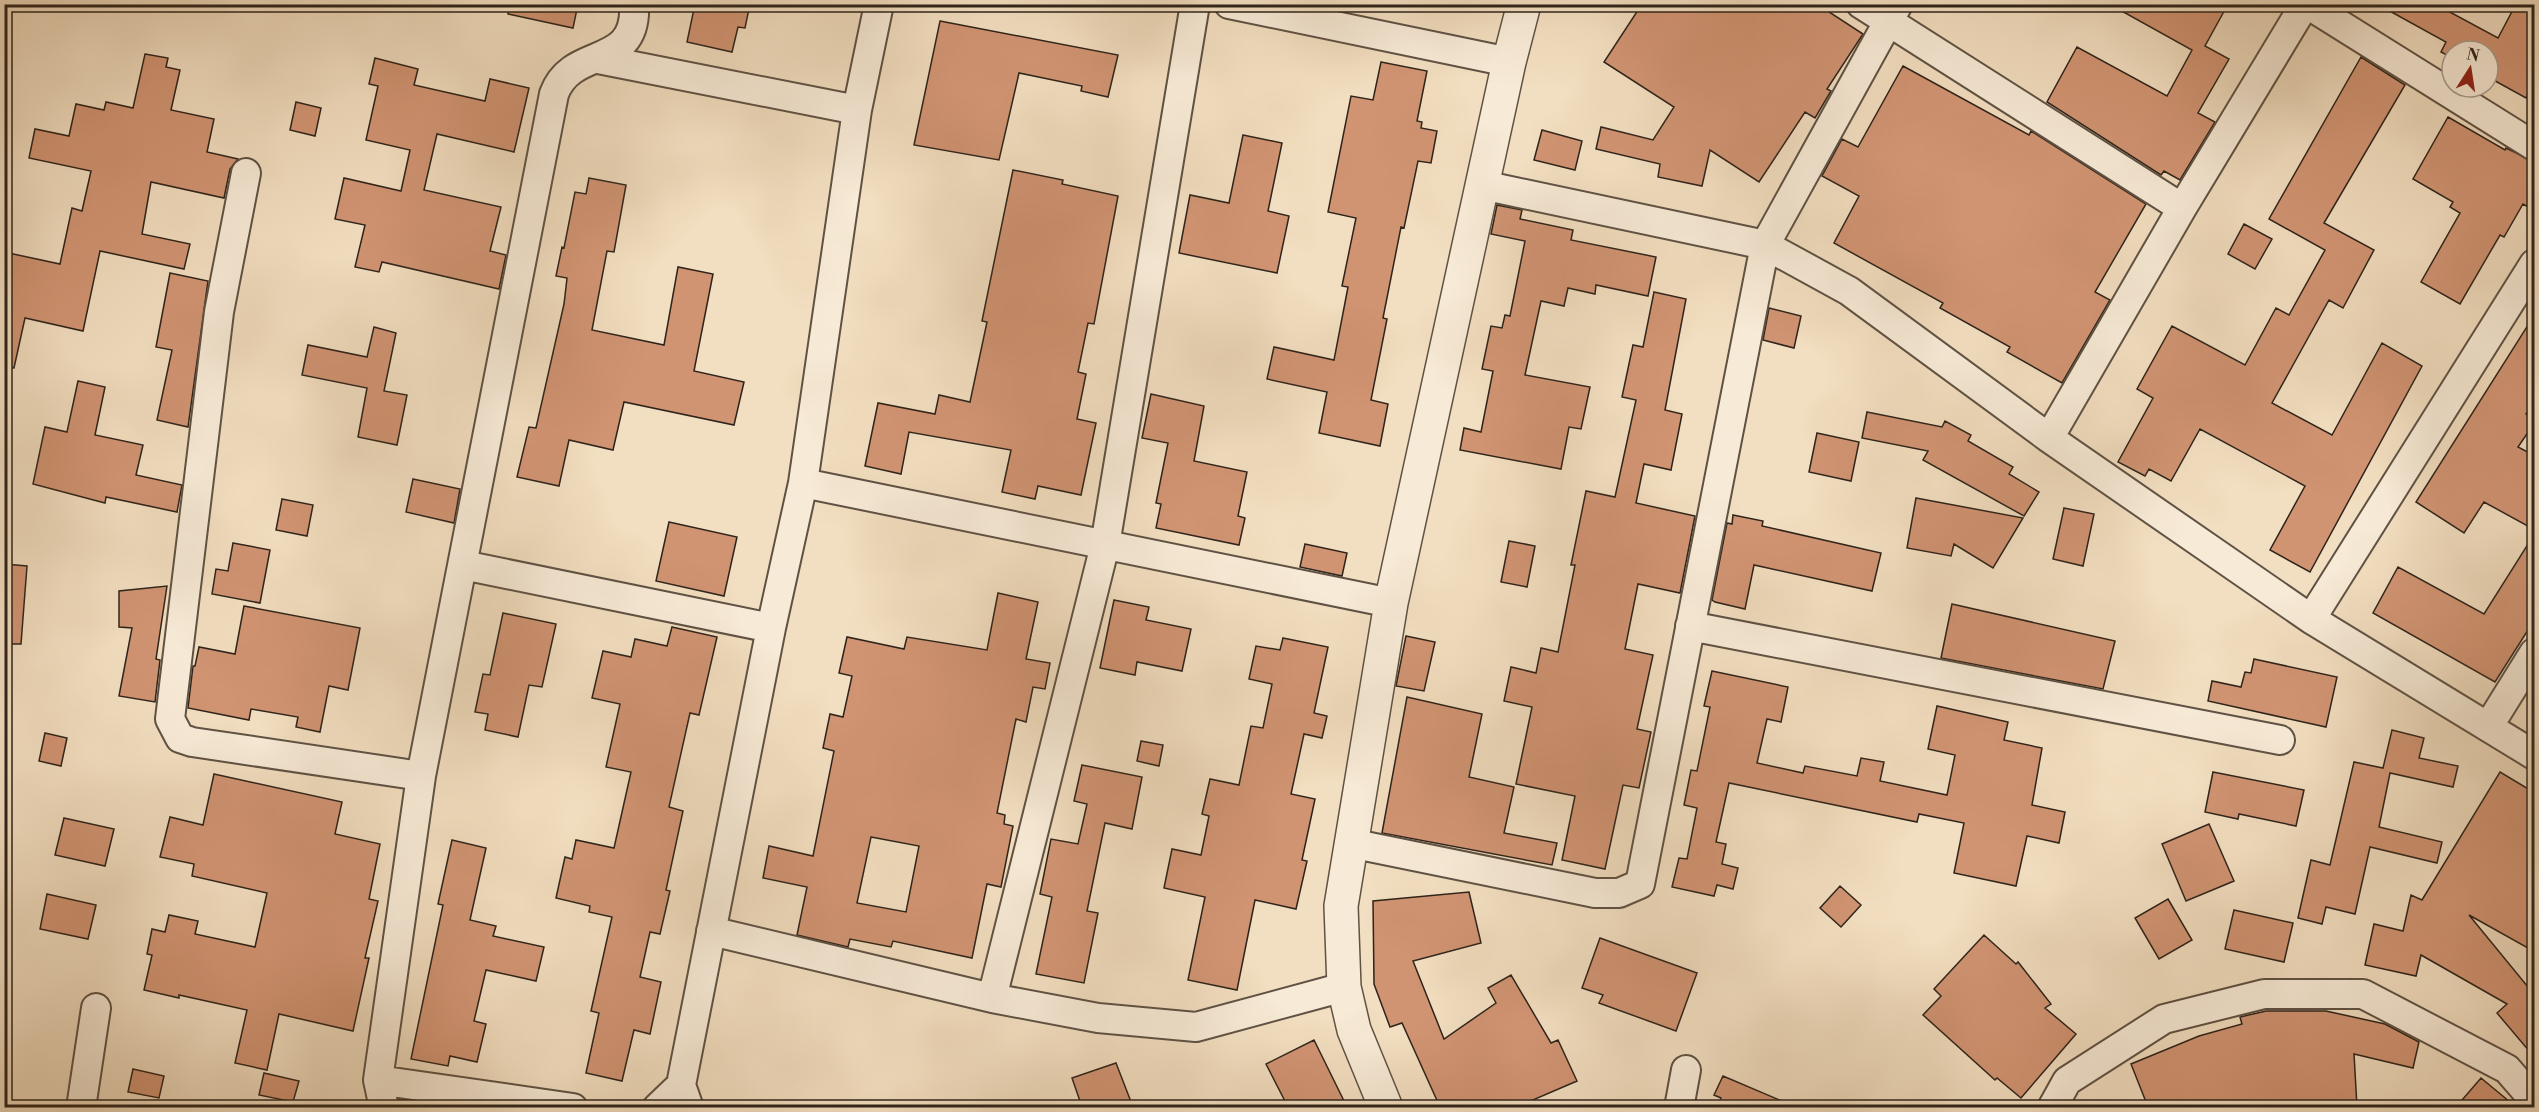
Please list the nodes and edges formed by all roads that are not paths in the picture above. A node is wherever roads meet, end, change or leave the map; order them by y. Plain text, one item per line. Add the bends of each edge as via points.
1 (634, 4) edge
2 (879, 4) edge
3 (1195, 4) edge
4 (1229, 4) edge
5 (1860, 4) edge
6 (2306, 4) edge
7 (1525, 5) edge
8 (1893, 13) edge
9 (598, 60) junction
10 (1509, 62) junction
11 (857, 110) junction
12 (2535, 146) edge
13 (246, 173) dead end
14 (1482, 185) junction
15 (2182, 208) junction
16 (1765, 245) junction
17 (2535, 264) edge
18 (2049, 438) junction
19 (803, 483) junction
20 (1105, 545) junction
21 (463, 565) junction
22 (1390, 603) junction
23 (2311, 619) junction
24 (1690, 626) junction
25 (771, 628) junction
26 (2535, 653) edge
27 (2488, 728) junction
28 (2280, 740) dead end
29 (2535, 755) edge
30 (421, 776) junction
31 (1350, 843) junction
32 (711, 931) junction
33 (1344, 987) junction
34 (992, 998) junction
35 (96, 1008) dead end
36 (1686, 1070) dead end
37 (378, 1080) junction
38 (685, 1096) edge
39 (2535, 1100) edge
40 (81, 1107) edge
41 (384, 1107) edge
42 (573, 1107) edge
43 (657, 1107) edge
44 (1386, 1107) edge
45 (1678, 1107) edge
46 (2052, 1107) edge

1 - 9 street via 633,31 627,40
2 - 11 street
3 - 20 street
4 - 10 street
5 - 8 street
6 - 12 street
6 - 15 street
7 - 10 street
8 - 15 street
8 - 16 street
9 - 11 street
9 - 21 street via 579,64 568,72 554,94
10 - 14 street
11 - 19 street
13 - 30 street via 219,312 170,718 180,738 192,742
14 - 16 street
14 - 22 street
15 - 18 street
16 - 18 street via 1849,291
16 - 24 street
17 - 23 street
18 - 23 street
19 - 20 street
19 - 25 street
20 - 22 street
20 - 34 street
21 - 25 street
21 - 30 street
22 - 31 street
23 - 27 street
24 - 28 street
24 - 31 street via 1640,884 1619,893 1595,893
25 - 32 street
26 - 27 street
27 - 29 street
30 - 37 street
31 - 33 street via 1341,906
32 - 34 street
32 - 38 street
33 - 34 street via 1196,1027 1098,1018
33 - 44 street via 1354,1030
35 - 40 street
36 - 45 street
37 - 41 street
37 - 42 street
38 - 43 street
39 - 46 street via 2507,1069 2363,993 2264,994 2164,1019 2067,1081

